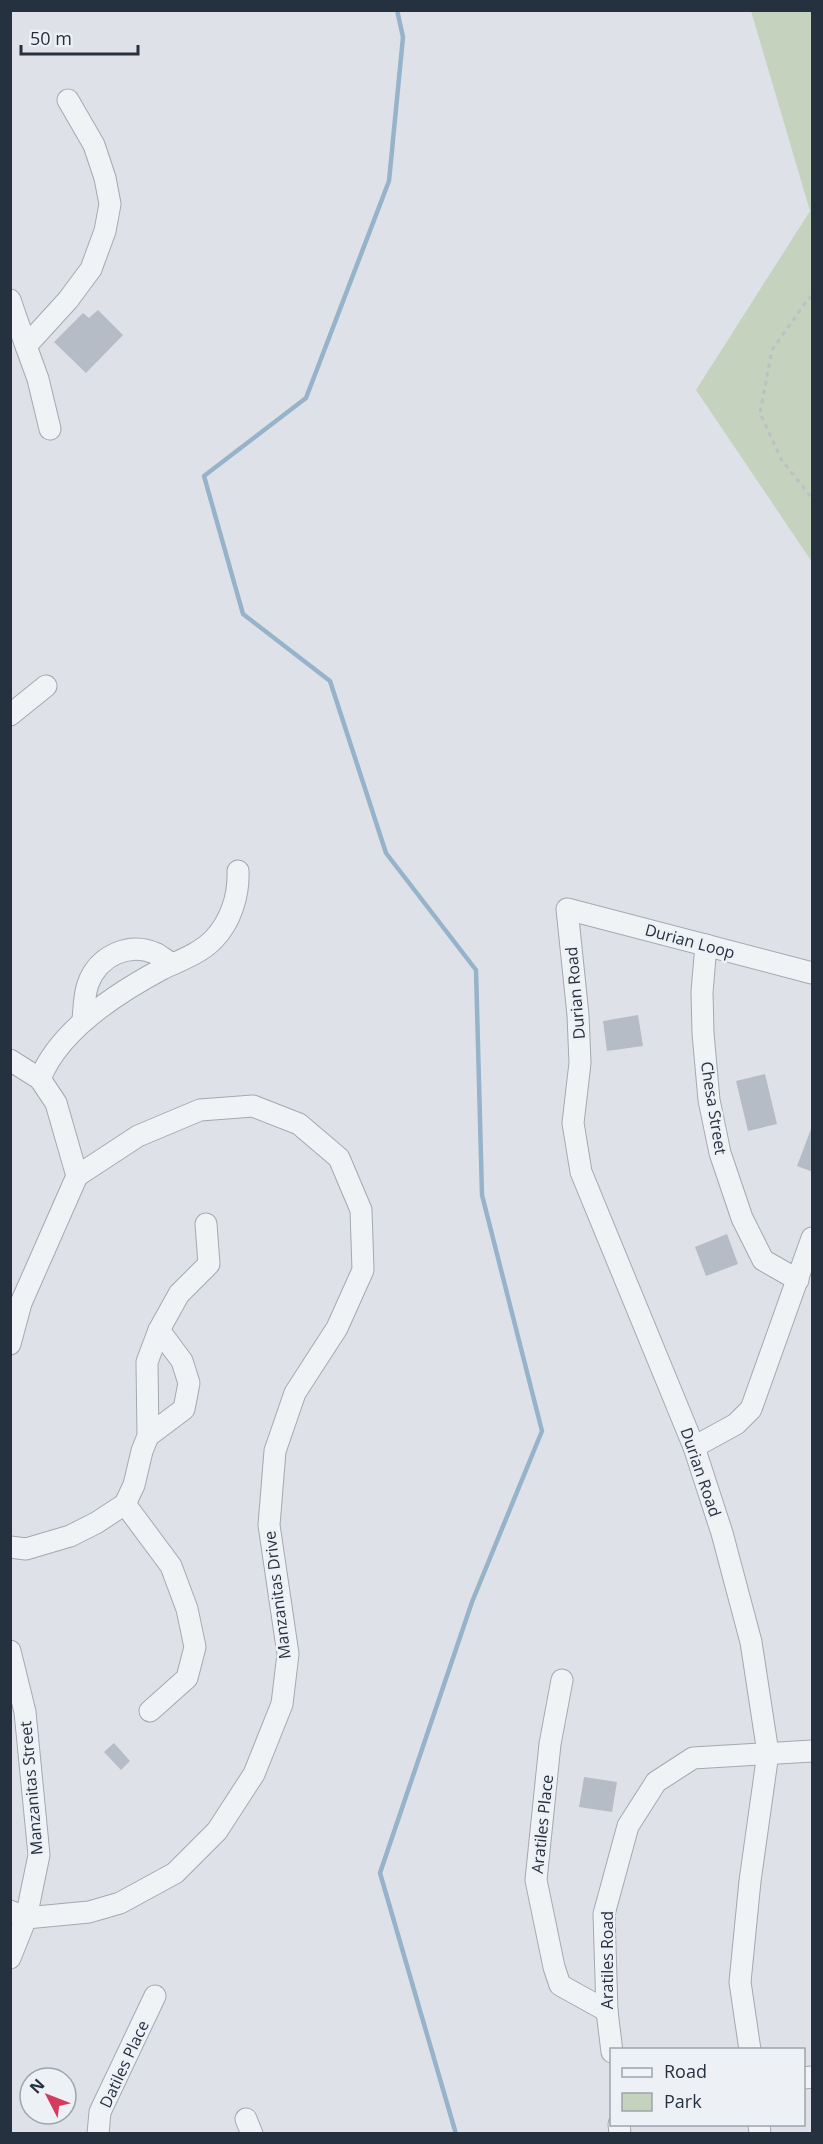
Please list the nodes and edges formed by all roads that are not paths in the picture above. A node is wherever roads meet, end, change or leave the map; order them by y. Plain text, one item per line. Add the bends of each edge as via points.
1 (68, 100) dead end
2 (10, 300) edge
3 (26, 346) junction
4 (50, 429) dead end
5 (46, 686) dead end
6 (10, 715) edge
7 (238, 871) dead end
8 (567, 909) joint
9 (706, 945) junction
10 (172, 964) junction
11 (813, 973) edge
12 (83, 1020) junction
13 (10, 1060) edge
14 (40, 1078) junction
15 (77, 1176) junction
16 (206, 1224) dead end
17 (813, 1238) edge
18 (798, 1280) junction
19 (159, 1330) junction
20 (10, 1344) edge
21 (148, 1436) junction
22 (694, 1447) junction
23 (125, 1504) junction
24 (10, 1547) edge
25 (10, 1651) edge
26 (562, 1680) dead end
27 (150, 1711) dead end
28 (813, 1750) edge
29 (768, 1753) junction
30 (18, 1915) edge
31 (10, 1958) edge
32 (155, 1996) dead end
33 (607, 2011) junction
34 (612, 2048) edge
35 (750, 2048) edge
36 (98, 2133) edge

1 - 3 street via 94,145 110,204 91,269
2 - 3 street
3 - 4 street
5 - 6 street
7 - 10 street via 234,905 214,939
8 - 9 street, Durian Loop
8 - 22 street, Durian Road via 580,1063 573,1123 581,1172
9 - 11 street, Durian Loop
9 - 18 street, Chesa Street via 703,1033 709,1100 720,1153 742,1218 763,1260
10 - 12 street
10 - 12 street via 144,950 108,956 88,984
12 - 14 street
13 - 14 street
14 - 15 street via 56,1102
15 - 20 street via 21,1303
15 - 30 street, Manzanitas Drive via 138,1136 200,1110 253,1106 299,1124 339,1158 361,1210 363,1270 337,1328 295,1393 274,1451 269,1525 288,1654 282,1704 254,1774 218,1831 175,1873 120,1903 89,1912
16 - 19 street via 209,1264 179,1294
17 - 18 street
18 - 22 street via 751,1409 736,1424
19 - 21 street via 147,1362
19 - 21 street via 182,1361 189,1383 184,1408
21 - 23 street
22 - 29 street, Durian Road via 752,1642
23 - 24 street via 70,1536 27,1549
23 - 27 street via 171,1566 187,1609 195,1647 188,1678
25 - 30 street, Manzanitas Street via 25,1712 39,1856
26 - 33 street, Aratiles Place via 550,1744 536,1880 560,1984
28 - 29 street, Aratiles Road
29 - 33 street, Aratiles Road via 693,1758 656,1782 628,1826 604,1914
29 - 35 street, Durian Road via 740,1982
30 - 31 street, Manzanitas Street
32 - 36 street, Datiles Place via 100,2112
33 - 34 street, Aratiles Road

